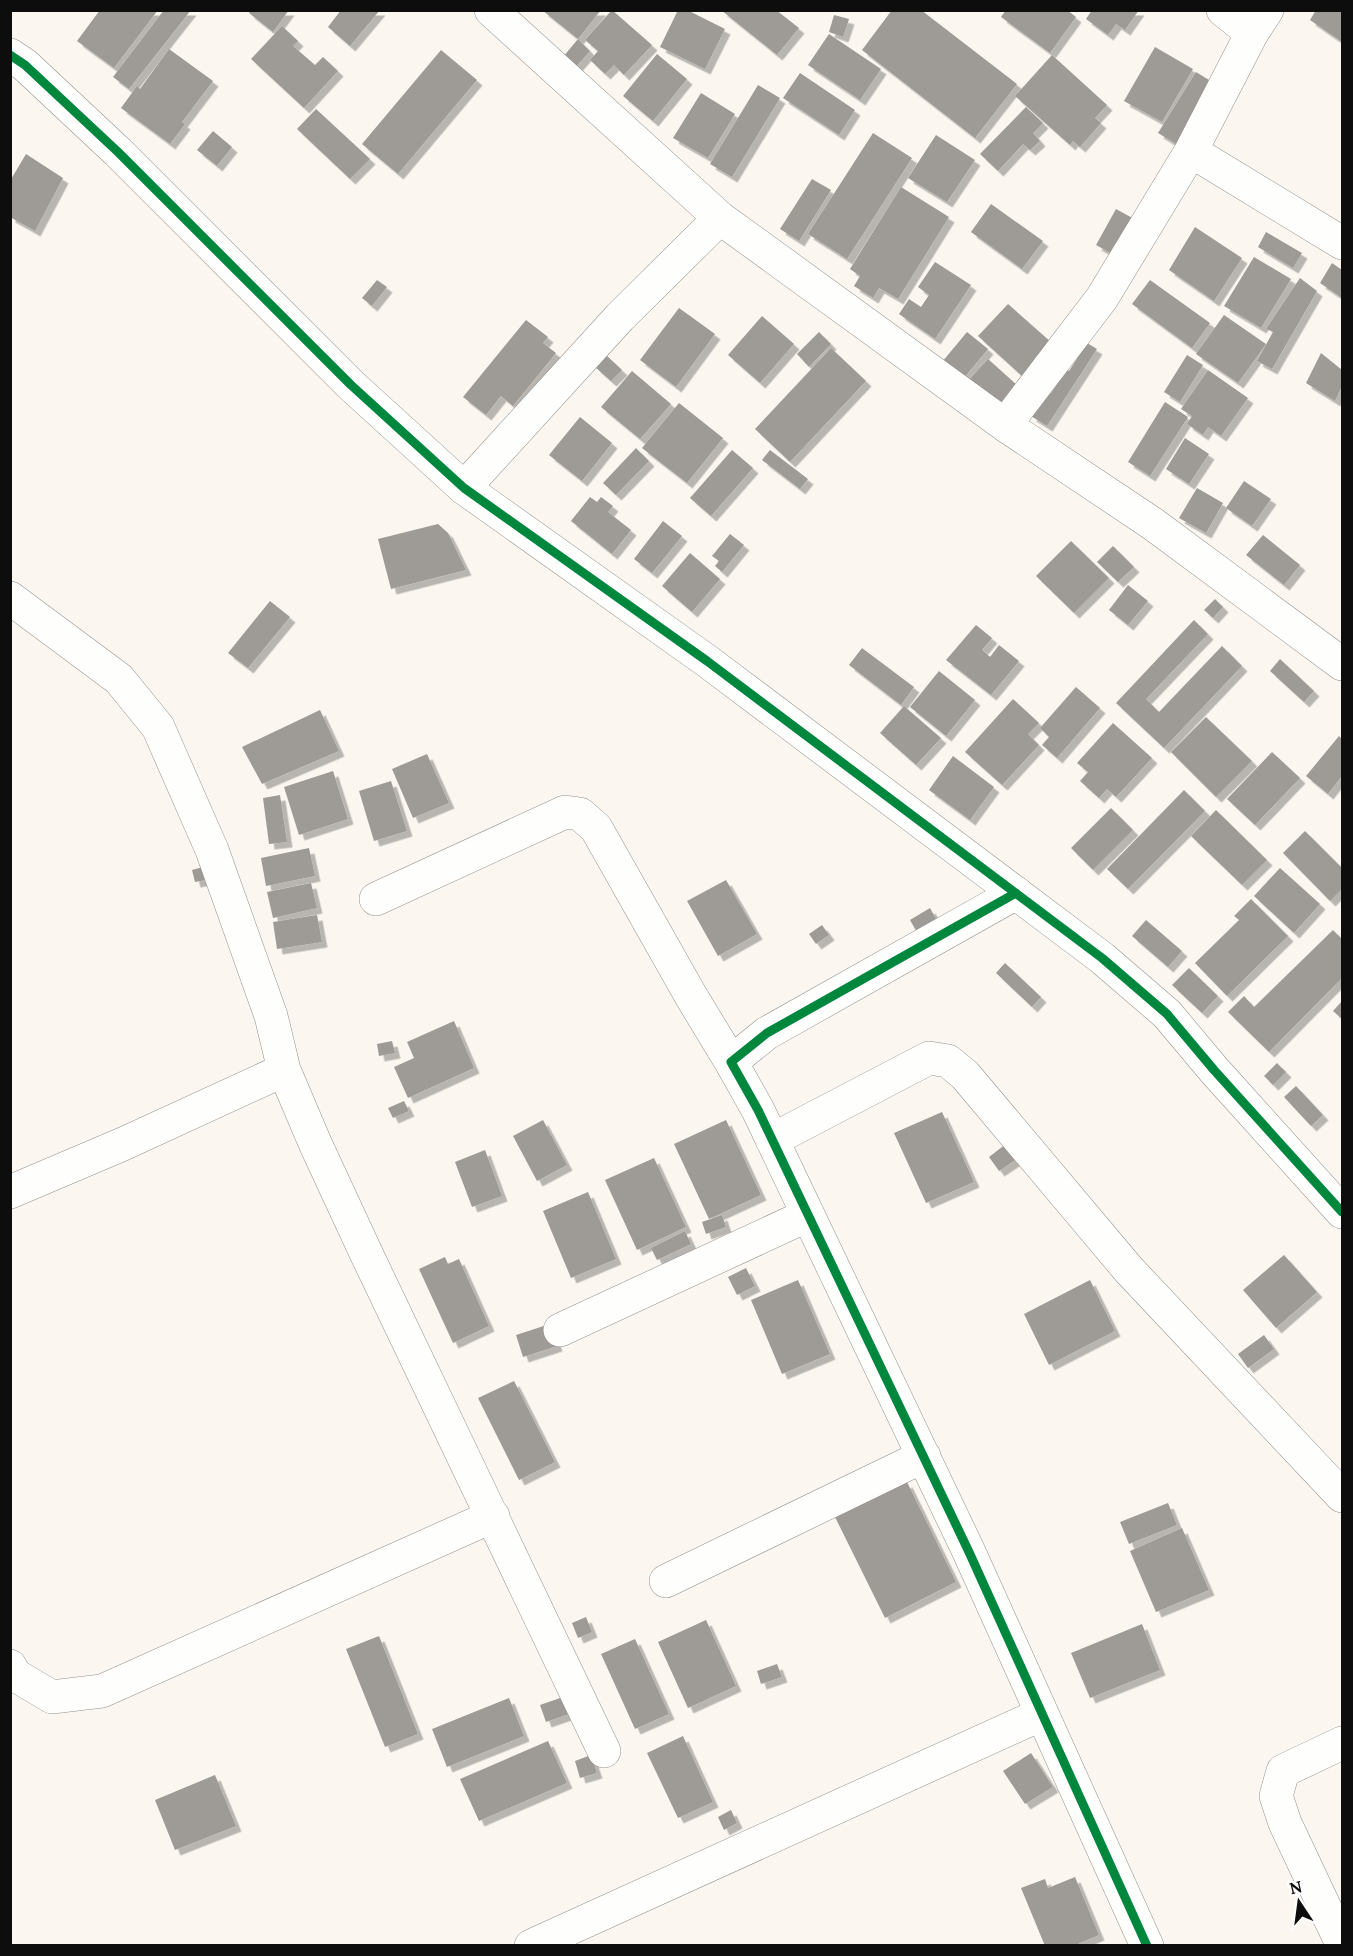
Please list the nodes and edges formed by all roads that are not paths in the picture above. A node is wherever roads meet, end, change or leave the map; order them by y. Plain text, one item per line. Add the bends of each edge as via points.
1 (491, 10) edge
2 (1223, 10) edge
3 (1259, 22) edge
4 (10, 55) edge
5 (1191, 151) junction
6 (720, 218) junction
7 (1342, 243) edge
8 (1005, 425) junction
9 (464, 489) junction
10 (10, 598) edge
11 (1342, 664) edge
12 (1017, 893) junction
13 (376, 899) dead end
14 (731, 1062) junction
15 (284, 1070) junction
16 (772, 1140) junction
17 (10, 1192) edge
18 (1342, 1212) edge
19 (808, 1215) junction
20 (560, 1330) dead end
21 (924, 1456) junction
22 (1342, 1496) edge
23 (493, 1516) junction
24 (666, 1581) dead end
25 (10, 1666) edge
26 (1042, 1714) junction
27 (1342, 1743) edge
28 (604, 1750) dead end
29 (1342, 1944) edge
30 (1144, 1945) edge
31 (531, 1946) edge

1 - 6 street
2 - 3 street
3 - 5 street
4 - 9 street via 117,152 351,385
5 - 7 street
5 - 8 street via 1102,298
6 - 8 street
6 - 9 street via 620,317
8 - 11 street via 1153,524
9 - 12 street via 707,661
10 - 15 street via 119,679 158,728 212,850 271,1016
12 - 14 street via 766,1033
12 - 18 street via 1167,1014
13 - 14 street via 565,812 580,814 596,828
14 - 16 street
15 - 17 street
15 - 23 street
16 - 19 street
16 - 22 street via 929,1058 948,1061 1129,1270
19 - 20 street
19 - 21 street
21 - 24 street
21 - 26 street
23 - 25 street via 102,1691 52,1697 15,1675
23 - 28 street
26 - 30 street
26 - 31 street
27 - 29 street via 1283,1771 1276,1796

